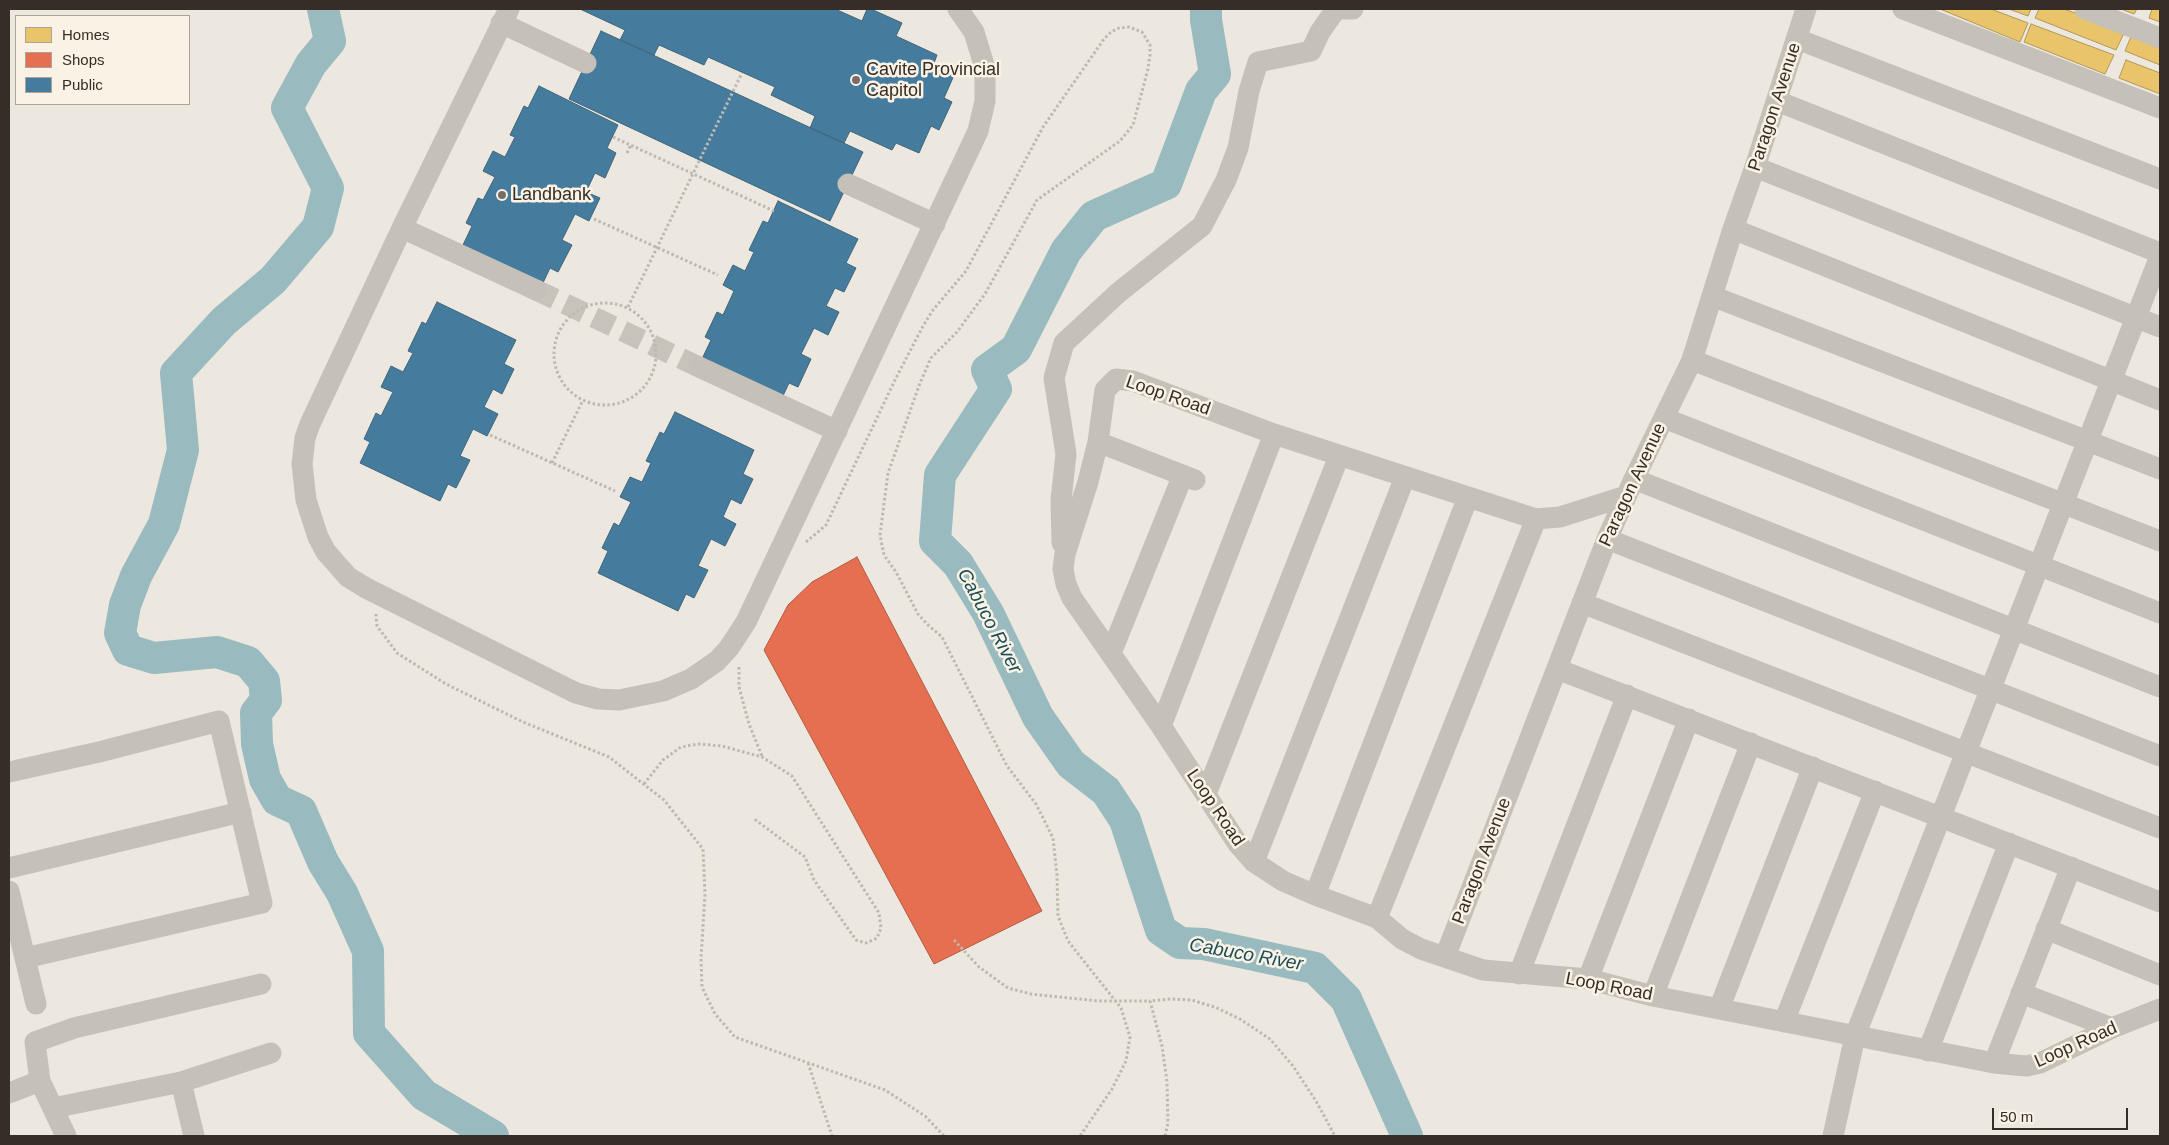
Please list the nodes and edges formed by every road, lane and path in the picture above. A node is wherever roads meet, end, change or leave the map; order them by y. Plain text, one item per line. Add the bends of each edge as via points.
1 (958, 9) edge
2 (1353, 9) edge
3 (1806, 9) edge
4 (1903, 9) edge
5 (2085, 9) edge
6 (505, 16) edge
7 (2160, 38) edge
8 (1797, 39) junction
9 (586, 63) dead end
10 (742, 73) dead end
11 (1776, 101) junction
12 (2160, 108) edge
13 (612, 136) dead end
14 (631, 145) junction
15 (627, 153) dead end
16 (1756, 167) junction
17 (693, 174) junction
18 (2160, 180) edge
19 (848, 184) dead end
20 (774, 211) dead end
21 (594, 219) dead end
22 (935, 224) junction
23 (402, 228) junction
24 (1733, 229) junction
25 (657, 248) junction
26 (2160, 254) edge
27 (718, 275) dead end
28 (536, 290) tunnel mouth
29 (1712, 296) junction
30 (628, 307) junction
31 (2136, 318) junction
32 (2160, 327) edge
33 (1692, 360) junction
34 (699, 367) tunnel mouth
35 (2111, 381) junction
36 (582, 400) junction
37 (2160, 400) edge
38 (1664, 418) junction
39 (837, 431) junction
40 (1274, 434) junction
41 (490, 435) dead end
42 (2088, 441) junction
43 (1098, 442) junction
44 (1339, 456) junction
45 (552, 463) junction
46 (2160, 469) edge
47 (1404, 477) junction
48 (1630, 487) junction
49 (615, 492) dead end
50 (1468, 497) junction
51 (2063, 504) junction
52 (1536, 519) junction
53 (1607, 539) junction
54 (2160, 541) edge
55 (798, 548) dead end
56 (2039, 565) junction
57 (1063, 569) junction
58 (375, 594) junction
59 (1582, 602) junction
60 (2160, 613) edge
61 (2014, 629) junction
62 (739, 635) junction
63 (1111, 653) junction
64 (1557, 669) junction
65 (2160, 687) edge
66 (1990, 689) junction
67 (1627, 695) junction
68 (1689, 720) junction
69 (1161, 726) junction
70 (1751, 743) junction
71 (1966, 752) junction
72 (2160, 756) edge
73 (762, 757) junction
74 (1813, 767) junction
75 (9, 772) edge
76 (644, 784) junction
77 (1875, 791) junction
78 (1206, 794) junction
79 (241, 812) junction
80 (1941, 816) junction
81 (753, 818) dead end
82 (2160, 828) edge
83 (2009, 843) junction
84 (1254, 862) junction
85 (2071, 867) junction
86 (9, 868) edge
87 (9, 891) edge
88 (1315, 895) junction
89 (2160, 902) edge
90 (1377, 918) junction
91 (2046, 929) junction
92 (954, 940) dead end
93 (1445, 957) junction
94 (24, 958) junction
95 (1520, 974) junction
96 (2160, 975) edge
97 (1588, 979) junction
98 (261, 984) dead end
99 (2021, 993) junction
100 (1653, 996) junction
101 (1115, 1001) junction
102 (1150, 1001) junction
103 (36, 1004) dead end
104 (1719, 1009) junction
105 (2160, 1009) edge
106 (1784, 1022) junction
107 (2112, 1028) junction
108 (1855, 1036) junction
109 (1928, 1050) junction
110 (270, 1053) dead end
111 (808, 1063) junction
112 (1994, 1063) junction
113 (40, 1081) junction
114 (181, 1082) junction
115 (9, 1093) edge
116 (53, 1108) junction
117 (66, 1136) edge
118 (194, 1136) edge
119 (832, 1136) edge
120 (944, 1136) edge
121 (1080, 1136) edge
122 (1165, 1136) edge
123 (1334, 1136) edge
124 (1833, 1136) edge

1 - 22 street via 974,32 981,51 985,68 985,101 978,132
2 - 57 street via 1336,9 1311,51 1258,62 1238,148 1226,180 1202,226 1118,293 1064,343 1054,378 1066,454 1061,500
3 - 8 street, Paragon Avenue
4 - 12 street
5 - 7 street
6 - 9 street
6 - 23 street
8 - 11 street, Paragon Avenue
8 - 18 street
10 - 17 path
11 - 16 street, Paragon Avenue
11 - 26 street
13 - 14 path
14 - 15 path
14 - 17 path
16 - 24 street, Paragon Avenue
16 - 31 street
17 - 20 path
17 - 25 path
19 - 22 street
21 - 25 path
22 - 39 street
23 - 28 street
23 - 58 street via 314,416 305,438 302,464 306,500 326,552 348,577
24 - 29 street, Paragon Avenue
24 - 35 street
25 - 27 path
25 - 30 path
26 - 31 street
29 - 33 street, Paragon Avenue
29 - 42 street
30 - 36 path via 642,318 652,333 657,350 655,368 647,384 635,396 619,404 601,405
30 - 36 path via 612,302 580,308 567,318 558,332 553,347 554,364 570,392
31 - 32 street
31 - 35 street
33 - 38 street, Paragon Avenue
33 - 51 street
34 - 39 street
35 - 37 street
35 - 42 street
36 - 45 path
38 - 48 street, Paragon Avenue
38 - 56 street
39 - 62 street
40 - 43 street, Loop Road via 1121,379 1111,382 1106,390
40 - 44 street, Loop Road
40 - 69 street
41 - 45 path
42 - 46 street
42 - 51 street
43 - 57 street, Loop Road
43 - 63 street via 1189,478
44 - 47 street, Loop Road
44 - 78 street
45 - 49 path
47 - 50 street, Loop Road
47 - 84 street
48 - 52 street, Loop Road via 1560,517
48 - 53 street, Paragon Avenue
48 - 61 street
50 - 52 street, Loop Road
50 - 88 street
51 - 54 street
51 - 56 street
52 - 90 street
53 - 59 street, Paragon Avenue
53 - 66 street
55 - 101 path via 826,525 923,326 966,271 1043,127 1111,32 1129,27 1142,32 1150,45 1150,55 1133,126 1120,141 1037,200 985,294 928,364 888,473 880,535 884,555 918,614 942,637 1007,766 1036,804 1053,838 1058,916 1068,941
56 - 60 street
56 - 61 street
57 - 63 street, Loop Road via 1072,598
58 - 62 street via 565,688 598,699 634,698 663,691 691,679 717,661
58 - 76 path via 377,626 397,652 446,684 523,722 609,756
59 - 64 street, Paragon Avenue
59 - 71 street
61 - 65 street
61 - 66 street
62 - 73 path via 739,687 748,724
63 - 69 street, Loop Road
64 - 67 street
64 - 93 street, Paragon Avenue
66 - 71 street
66 - 72 street
67 - 68 street
67 - 95 street
68 - 70 street
68 - 97 street
69 - 78 street, Loop Road
70 - 74 street
70 - 100 street
71 - 80 street
71 - 82 street
73 - 76 path via 722,746 698,744 681,747 662,760
73 - 81 path via 792,776 879,913 881,928 877,938 866,943 856,940 814,880 804,857
74 - 77 street
74 - 104 street
75 - 79 street via 219,721
76 - 111 path via 664,800 703,849 702,987 715,1014 735,1037
77 - 80 street
77 - 106 street
78 - 84 street, Loop Road via 1238,844
79 - 86 street
79 - 94 street via 262,903
80 - 83 street
80 - 108 street
83 - 85 street
83 - 109 street
84 - 88 street, Loop Road
85 - 89 street
85 - 91 street
87 - 94 street
88 - 90 street, Loop Road
90 - 93 street, Loop Road via 1402,939
91 - 96 street
91 - 99 street
92 - 101 path via 979,967 1008,988 1031,994
93 - 95 street, Loop Road via 1483,970
94 - 103 street
95 - 97 street, Loop Road
97 - 100 street, Loop Road
98 - 113 street via 74,1028 35,1042
99 - 107 street
99 - 112 street
100 - 104 street, Loop Road
101 - 102 path
101 - 121 path via 1121,1008 1130,1037 1126,1061 1112,1089
102 - 122 path via 1162,1046 1167,1082
102 - 123 path via 1192,1000 1240,1019 1270,1038 1316,1101
104 - 106 street, Loop Road
105 - 107 street, Loop Road
106 - 108 street, Loop Road
107 - 112 street, Loop Road via 2040,1063 2027,1066
108 - 109 street, Loop Road
108 - 124 street
109 - 112 street, Loop Road
110 - 114 street
111 - 119 path
111 - 120 path via 885,1090 925,1116
113 - 115 street
113 - 116 street
114 - 116 street
114 - 118 street
116 - 117 street

